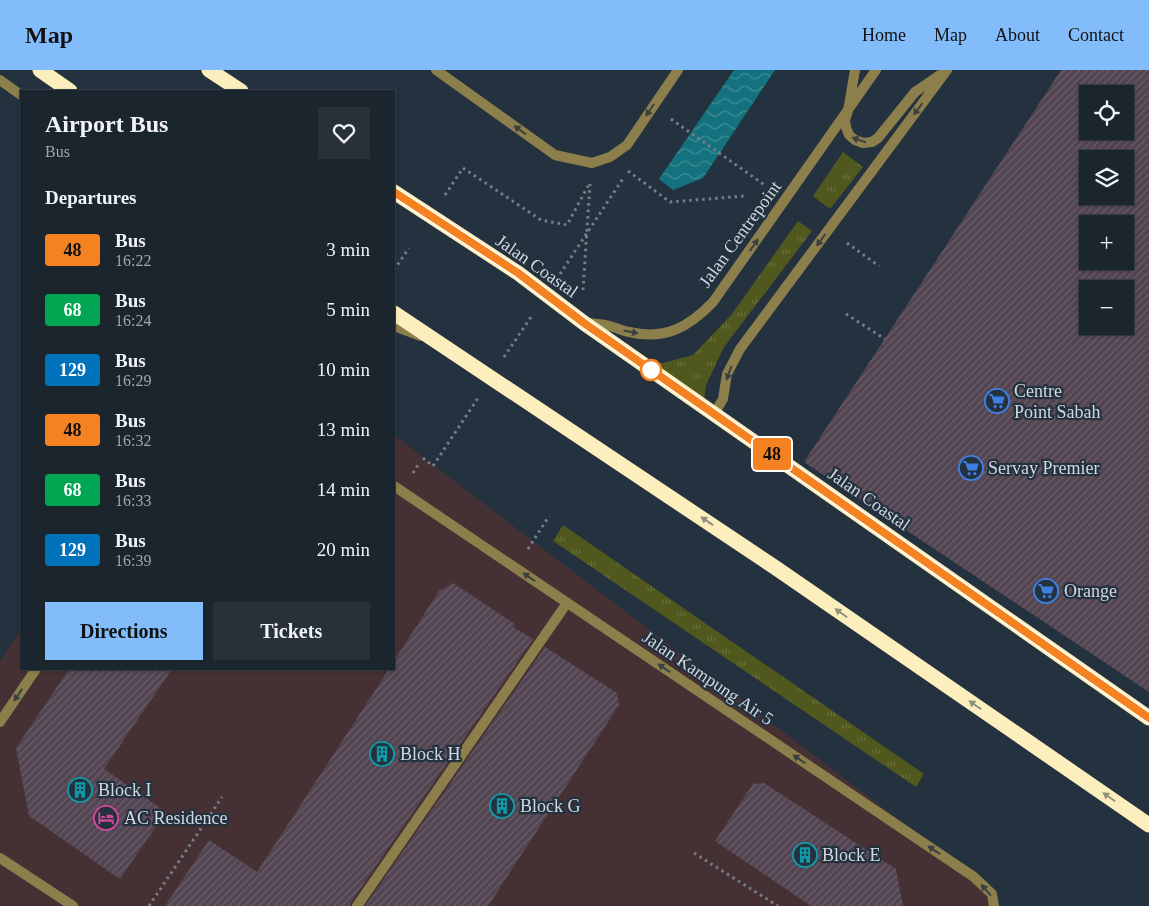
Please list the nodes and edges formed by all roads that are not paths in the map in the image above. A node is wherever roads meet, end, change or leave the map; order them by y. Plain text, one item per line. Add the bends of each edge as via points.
1 (40, 70) edge
2 (209, 70) edge
3 (436, 70) edge
4 (678, 70) edge
5 (855, 70) edge
6 (876, 70) edge
7 (947, 70) edge
8 (0, 80) edge
9 (69, 90) edge
10 (239, 90) edge
11 (20, 94) edge
12 (848, 112) junction
13 (395, 193) edge
14 (395, 313) edge
15 (584, 323) junction
16 (395, 326) edge
17 (445, 346) junction
18 (714, 414) junction
19 (395, 487) edge
20 (567, 603) junction
21 (35, 670) edge
22 (1149, 718) edge
23 (0, 722) edge
24 (1149, 825) edge
25 (0, 858) edge
26 (74, 906) edge
27 (357, 906) edge
28 (994, 906) edge

1 - 9 highway
2 - 10 highway
4 -> 3 street via 627,145 592,163 555,155
5 - 12 street
6 - 12 street, Jalan Centrepoint
7 -> 12 street via 915,92 872,142 863,143 849,135 845,120
7 -> 18 street via 740,349 727,374 723,399
8 - 11 street
15 -> 12 street, Jalan Centrepoint via 649,335 668,333 700,315 713,302
13 - 15 highway, Jalan Coastal via 518,273
14 - 17 highway
15 - 18 highway, Jalan Coastal
16 - 17 street
24 -> 17 highway via 773,566
18 - 22 highway, Jalan Coastal
20 -> 19 street, Jalan Kampung Air 5
20 - 27 street
28 -> 20 street, Jalan Kampung Air 5 via 992,894 974,877
21 -> 23 street
25 - 26 street

